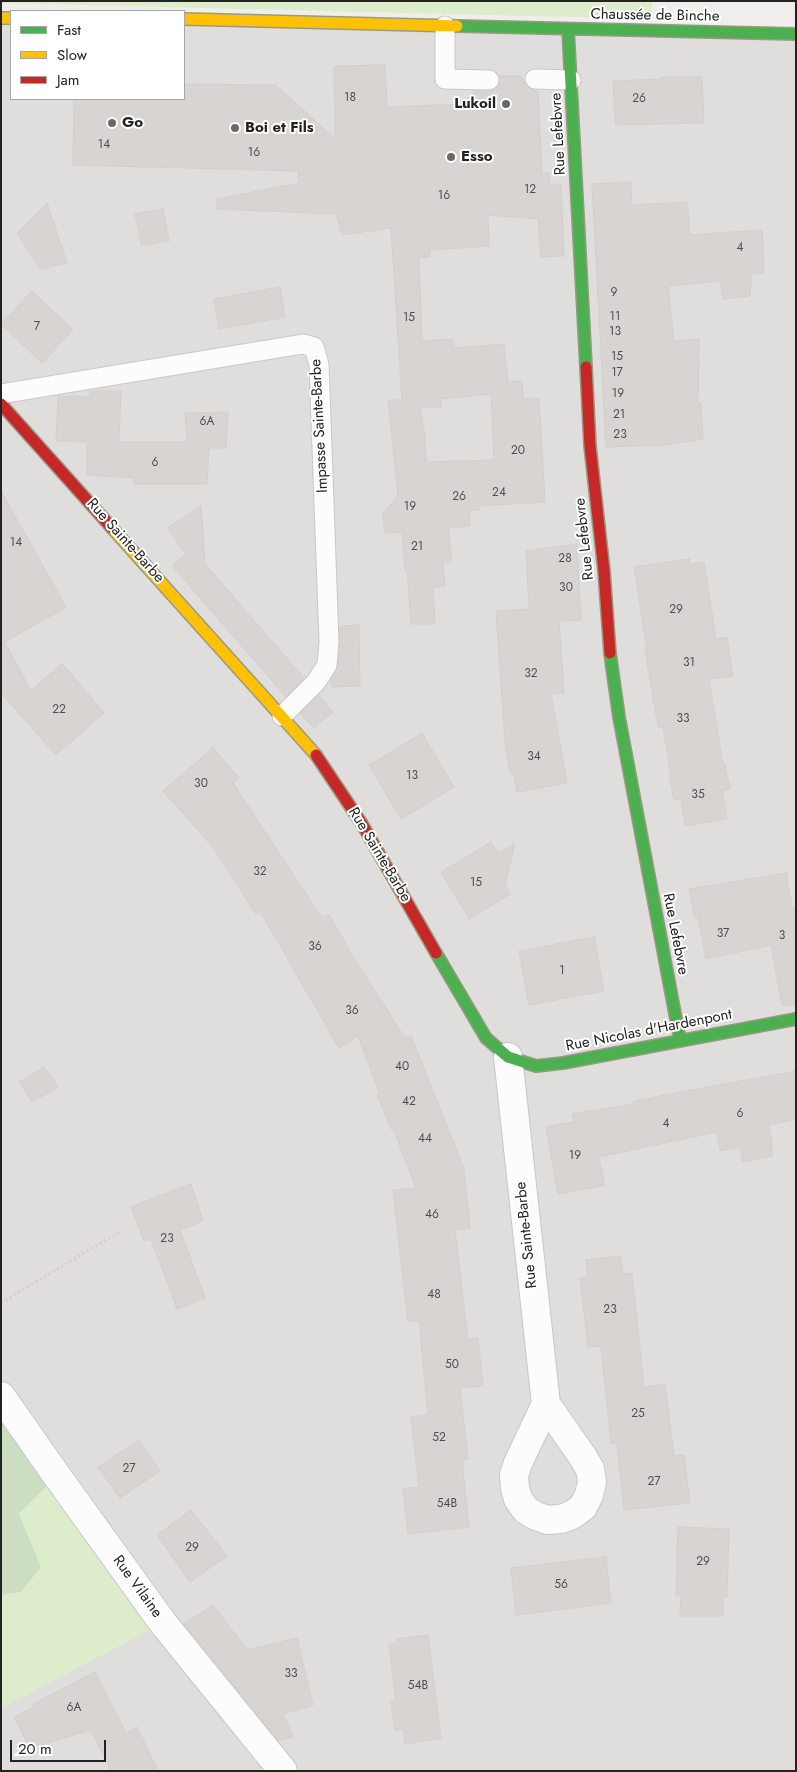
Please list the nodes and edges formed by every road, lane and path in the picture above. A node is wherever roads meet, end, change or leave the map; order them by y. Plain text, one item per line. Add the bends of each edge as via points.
1 (185, 20) edge
2 (445, 26) junction
3 (568, 29) junction
4 (796, 34) edge
5 (489, 80) dead end
6 (535, 80) dead end
7 (571, 80) junction
8 (1, 394) edge
9 (1, 404) edge
10 (282, 716) junction
11 (796, 1019) edge
12 (680, 1040) junction
13 (508, 1057) junction
14 (119, 1232) dead end
15 (1, 1303) edge
16 (1, 1396) edge
17 (546, 1404) dead end
18 (283, 1771) edge

1 - 2 street, Chaussée de Binche
2 - 3 street, Chaussée de Binche
2 - 5 lane via 445,79
3 - 4 street, Chaussée de Binche
3 - 7 street, Rue Lefebvre
6 - 7 lane
7 - 12 street, Rue Lefebvre via 590,446 608,637 619,717
8 - 10 lane, Impasse Sainte-Barbe via 303,344 314,347 319,364 327,665 316,682
9 - 10 street, Rue Sainte-Barbe
10 - 13 street, Rue Sainte-Barbe via 316,756 362,824 486,1038
11 - 12 street, Rue Nicolas d'Hardenpont
12 - 13 street, Rue Nicolas d'Hardenpont via 563,1064 536,1066
13 - 17 street, Rue Sainte-Barbe
14 - 15 path
16 - 18 street, Rue Vilaine via 163,1623

